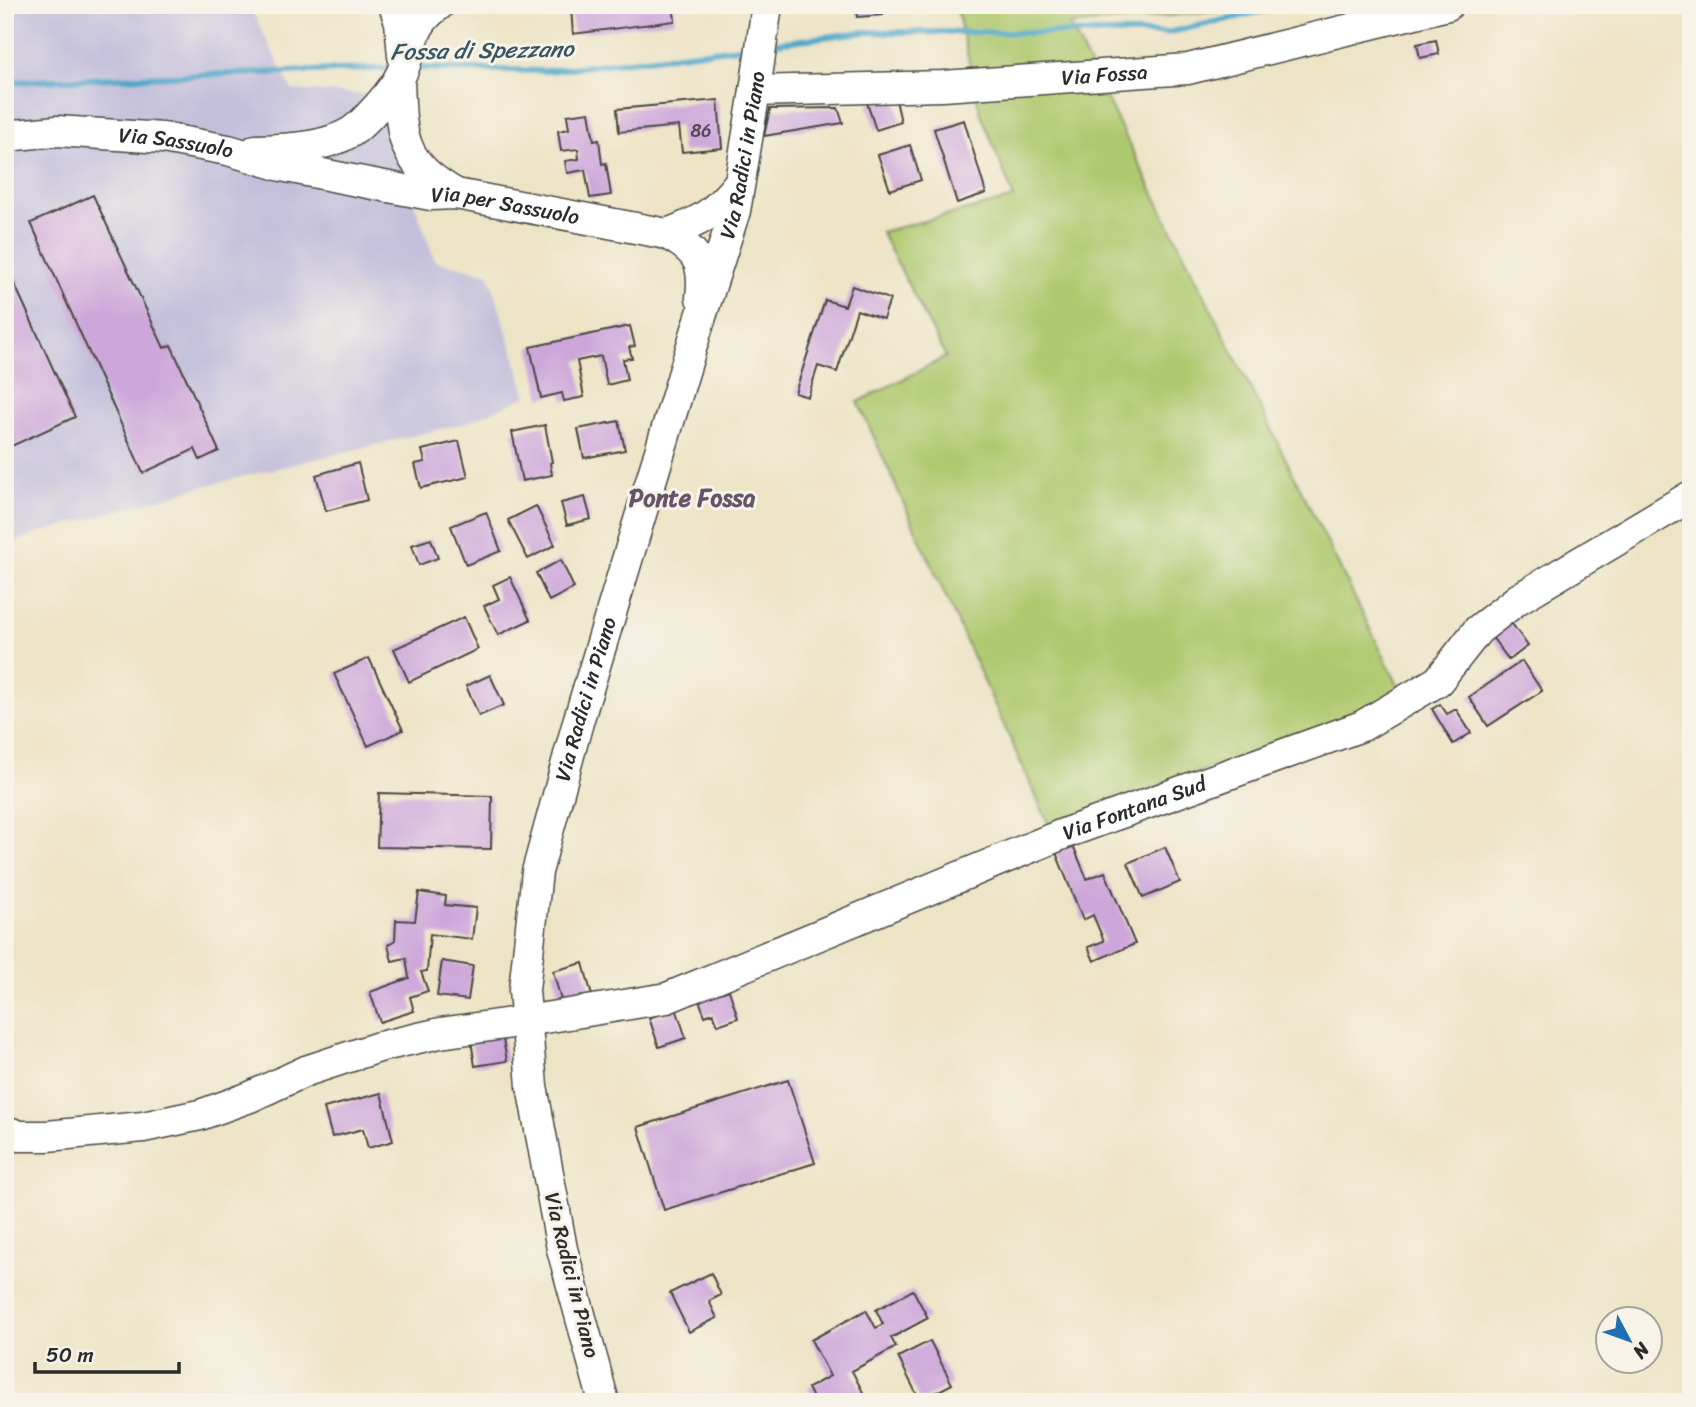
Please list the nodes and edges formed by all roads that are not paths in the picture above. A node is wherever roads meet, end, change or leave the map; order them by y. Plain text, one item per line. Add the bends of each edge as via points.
1 (439, 5) edge
2 (1448, 5) edge
3 (760, 13) edge
4 (403, 24) edge
5 (397, 85) junction
6 (755, 91) junction
7 (5, 136) edge
8 (228, 150) junction
9 (342, 178) joint
10 (739, 183) junction
11 (456, 194) junction
12 (667, 234) junction
13 (696, 330) junction
14 (1691, 496) edge
15 (526, 1021) junction
16 (5, 1131) edge
17 (604, 1402) edge

1 - 4 street
2 - 6 street, Via Fossa via 1188,69 943,86
3 - 6 street, Via Radici in Piano
4 - 5 street
5 - 8 street via 364,122 334,140 284,149
5 - 11 street via 404,139 411,153 429,178
6 - 10 street, Via Radici in Piano
7 - 8 street, Via Sassuolo via 95,132
8 - 9 street, Via Sassuolo
9 - 11 street, Via per Sassuolo via 431,195
10 - 12 street via 716,210
10 - 13 street, Via Radici in Piano via 735,211
11 - 12 street, Via per Sassuolo
12 - 13 street via 687,245 699,260 703,279
13 - 15 street, Via Radici in Piano via 537,872 524,990
14 - 15 street, Via Fontana Sud via 1518,599 1478,630 1438,681 1362,726 1063,834 667,999
15 - 16 street, Via Fontana Sud via 440,1033 379,1048 306,1071 200,1115 143,1127 47,1136
15 - 17 street, Via Radici in Piano via 532,1086 562,1249

